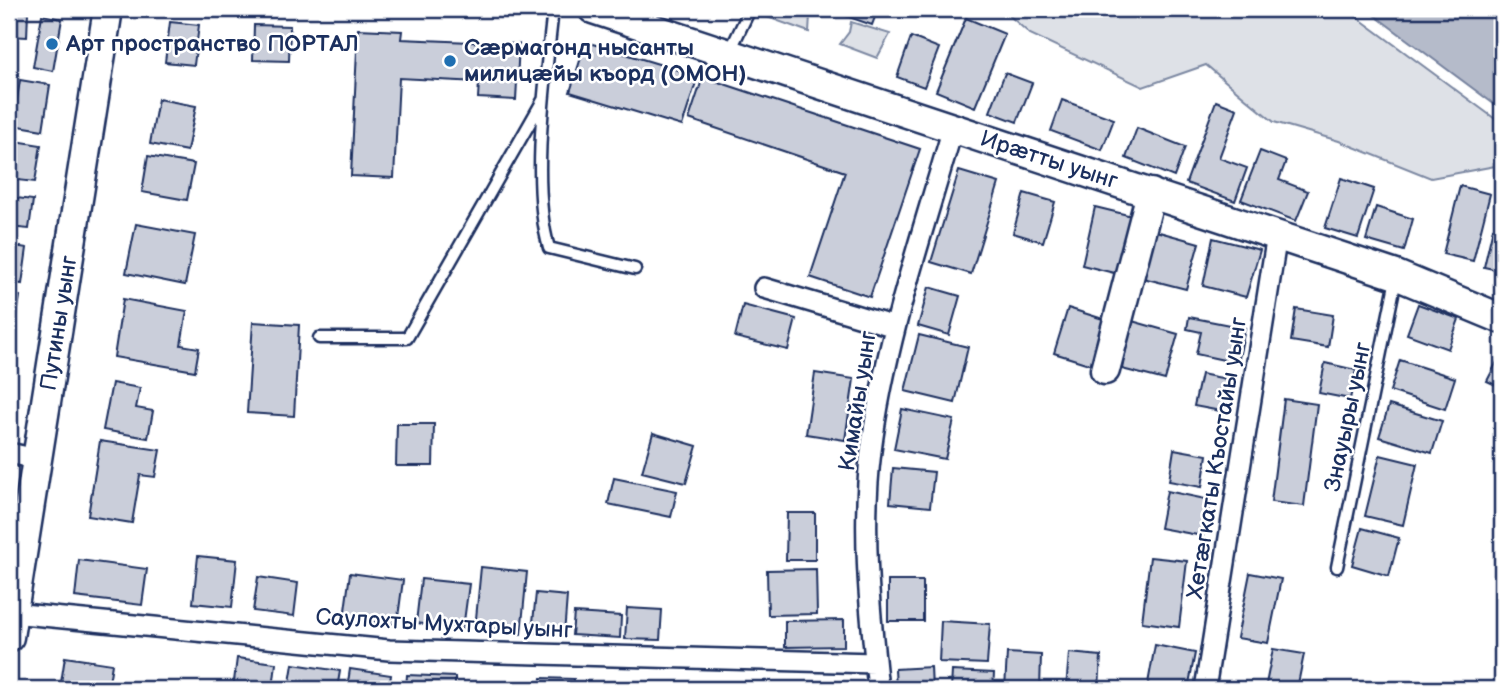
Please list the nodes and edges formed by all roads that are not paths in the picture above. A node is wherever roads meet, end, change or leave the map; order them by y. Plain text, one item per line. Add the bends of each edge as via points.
1 (108, 9) edge
2 (553, 9) edge
3 (593, 9) edge
4 (750, 9) edge
5 (729, 54) junction
6 (543, 100) junction
7 (953, 128) junction
8 (1151, 193) junction
9 (1277, 235) junction
10 (635, 268) dead end
11 (1396, 275) junction
12 (764, 288) dead end
13 (1502, 319) edge
14 (895, 327) junction
15 (319, 338) dead end
16 (1105, 370) dead end
17 (9, 453) edge
18 (37, 458) junction
19 (1337, 567) dead end
20 (11, 625) edge
21 (876, 663) junction
22 (878, 689) edge
23 (1205, 689) edge

1 - 18 street, Путины уынг
2 - 6 lane
3 - 5 street, Ирæтты уынг
4 - 5 lane
5 - 7 street, Ирæтты уынг
6 - 10 lane via 542,224 549,248
6 - 15 lane via 407,338
7 - 8 street, Ирæтты уынг
7 - 14 street, Кимайы уынг
8 - 9 street, Ирæтты уынг
8 - 16 street
9 - 11 street, Ирæтты уынг
9 - 23 street, Хетæгкаты Къостайы уынг
11 - 13 street, Ирæтты уынг
11 - 19 lane, Знауыры уынг
12 - 14 street
14 - 21 street, Кимайы уынг via 870,453 867,539
17 - 18 street
18 - 20 street, Путины уынг
20 - 21 street, Саулохты Мухтары уынг via 389,650
21 - 22 street, Кимайы уынг

